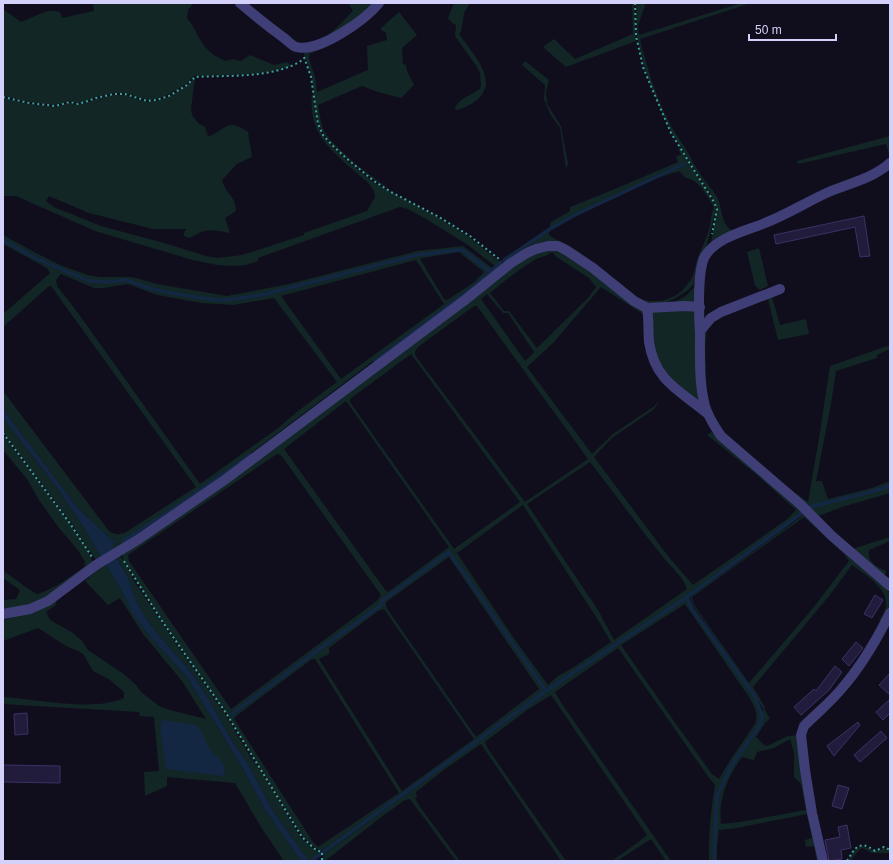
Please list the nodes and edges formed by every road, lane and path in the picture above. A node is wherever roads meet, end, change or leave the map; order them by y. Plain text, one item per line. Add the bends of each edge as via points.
1 (240, 3) edge
2 (379, 3) edge
3 (635, 3) edge
4 (301, 47) junction
5 (304, 59) junction
6 (3, 97) edge
7 (890, 163) edge
8 (711, 237) dead end
9 (507, 266) junction
10 (780, 289) dead end
11 (647, 308) junction
12 (700, 308) junction
13 (700, 331) junction
14 (708, 414) junction
15 (3, 433) edge
16 (118, 552) junction
17 (99, 564) junction
18 (890, 586) edge
19 (890, 613) edge
20 (3, 614) edge
21 (890, 850) edge
22 (322, 861) edge
23 (824, 861) edge
24 (847, 861) edge

1 - 4 street via 296,47
2 - 4 street via 341,34 317,46
3 - 8 path via 636,36 643,67 671,132 717,209
4 - 5 path
5 - 6 path via 280,71 195,77 168,96 156,100 147,101 125,94 114,94 78,104 70,102 55,106
5 - 9 path via 311,77 318,124 332,145 374,181 470,236
7 - 12 street via 876,174 830,191 715,246 705,256 702,265
9 - 11 street via 536,249 558,246
9 - 16 street via 226,479
10 - 13 street via 721,312 711,318
11 - 12 street
11 - 14 street via 649,340 656,366 664,379
12 - 13 street
13 - 14 street via 703,393
14 - 18 street via 721,436
15 - 17 path
16 - 17 street
16 - 22 path via 226,713 302,837 322,852
17 - 20 street via 48,601 30,609
19 - 23 street via 880,634 857,669 804,726 801,735 810,799
21 - 24 path via 884,847 875,851 860,845

